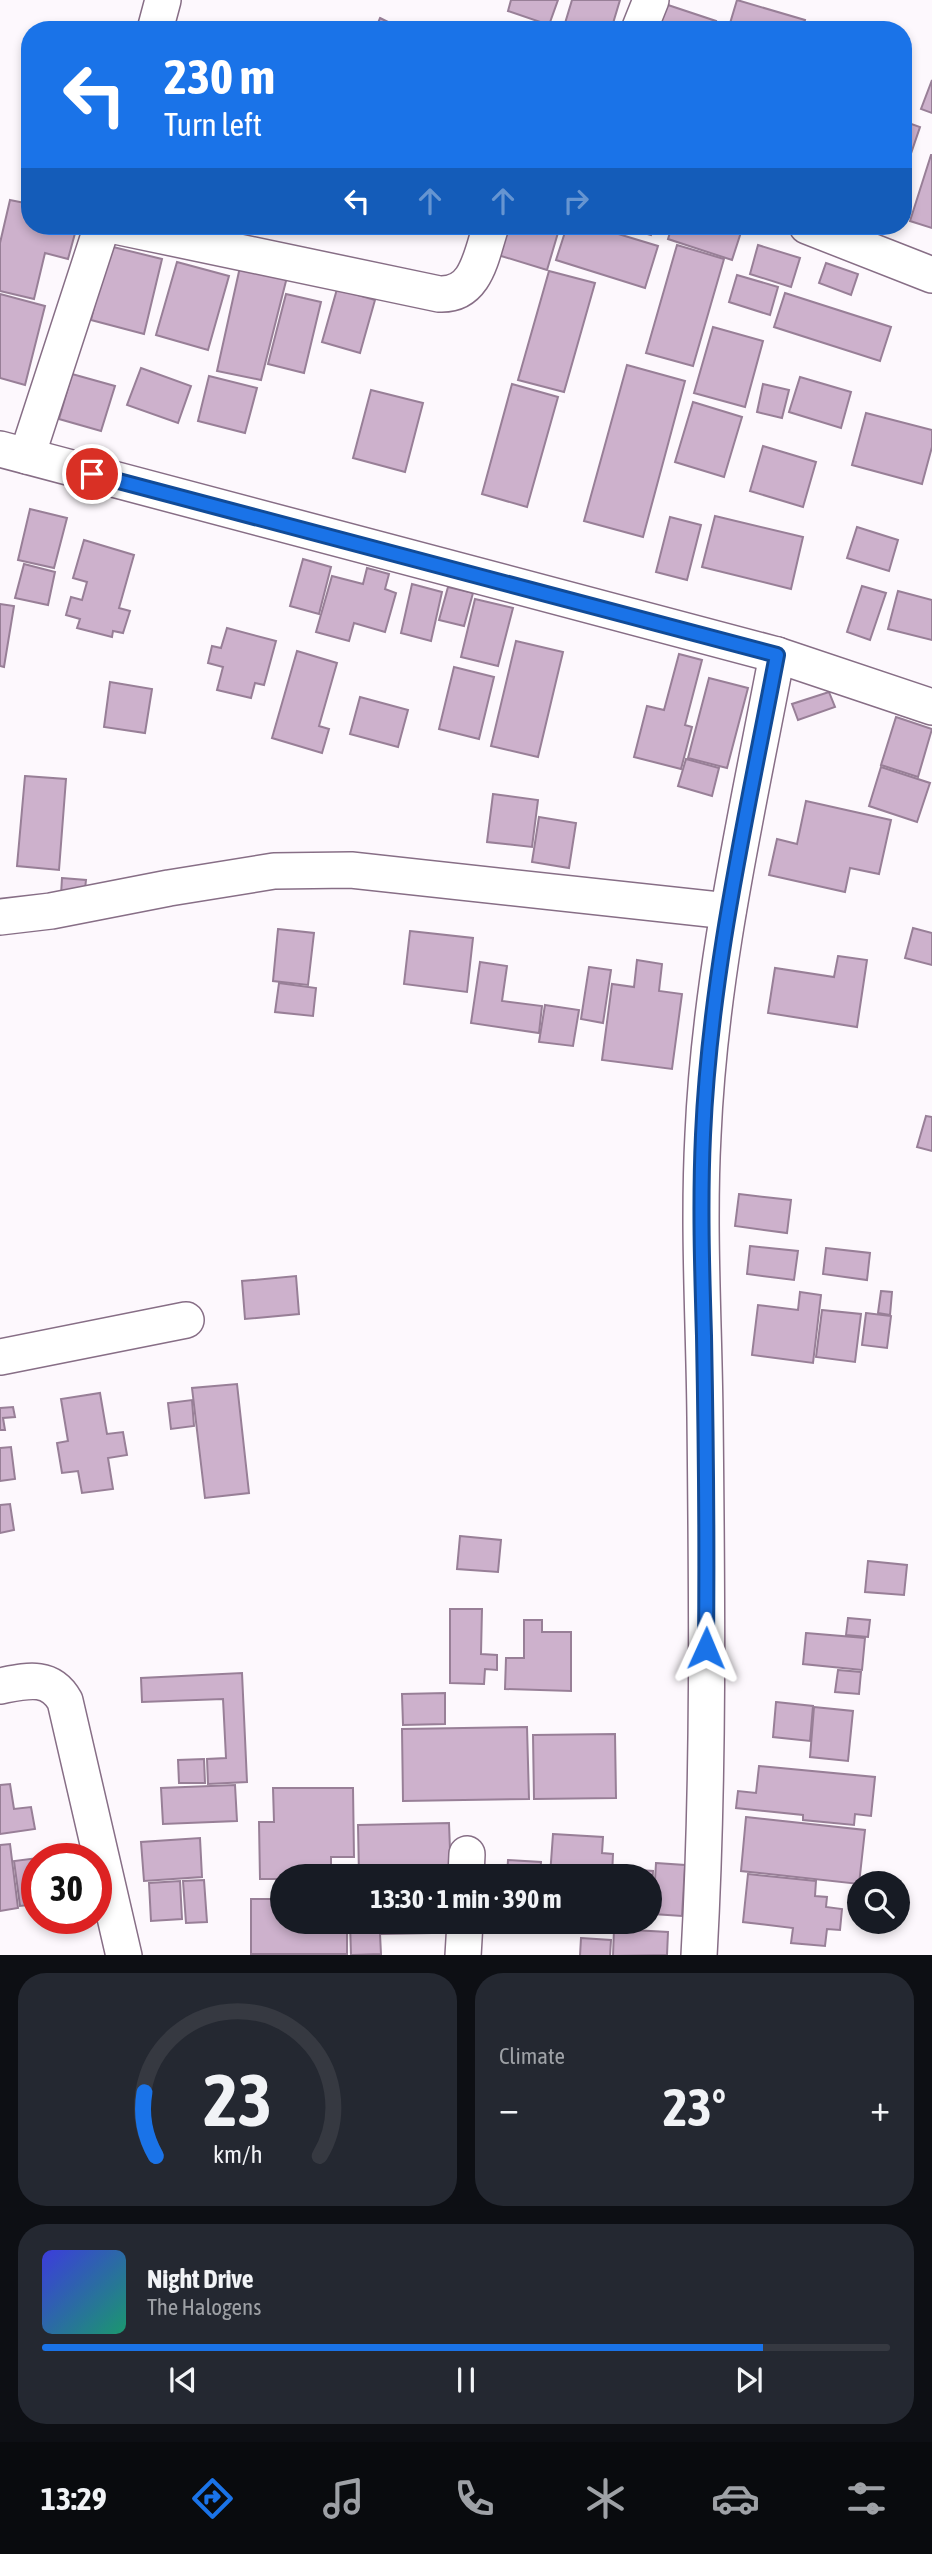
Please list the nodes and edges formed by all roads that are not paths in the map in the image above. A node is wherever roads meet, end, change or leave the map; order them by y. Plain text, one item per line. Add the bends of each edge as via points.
1 (163, 0) edge
2 (651, 0) edge
3 (157, 21) edge
4 (643, 21) edge
5 (98, 235) edge
6 (158, 235) edge
7 (488, 235) edge
8 (830, 235) edge
9 (932, 275) edge
10 (13, 453) edge
11 (777, 655) junction
12 (932, 708) edge
13 (728, 911) junction
14 (0, 917) edge
15 (186, 1320) dead end
16 (0, 1357) edge
17 (0, 1686) edge
18 (464, 1934) edge
19 (124, 1955) edge
20 (463, 1955) edge
21 (699, 1955) edge

1 - 3 street
2 - 4 street
5 - 10 street
6 - 7 street via 452,295 473,280
8 - 9 street
10 - 11 street
11 - 12 street
11 - 13 street
13 - 14 street via 351,870 310,870
13 - 21 street via 702,1146 707,1565
15 - 16 street
17 - 19 street via 41,1682 52,1685 65,1702
18 - 20 street

